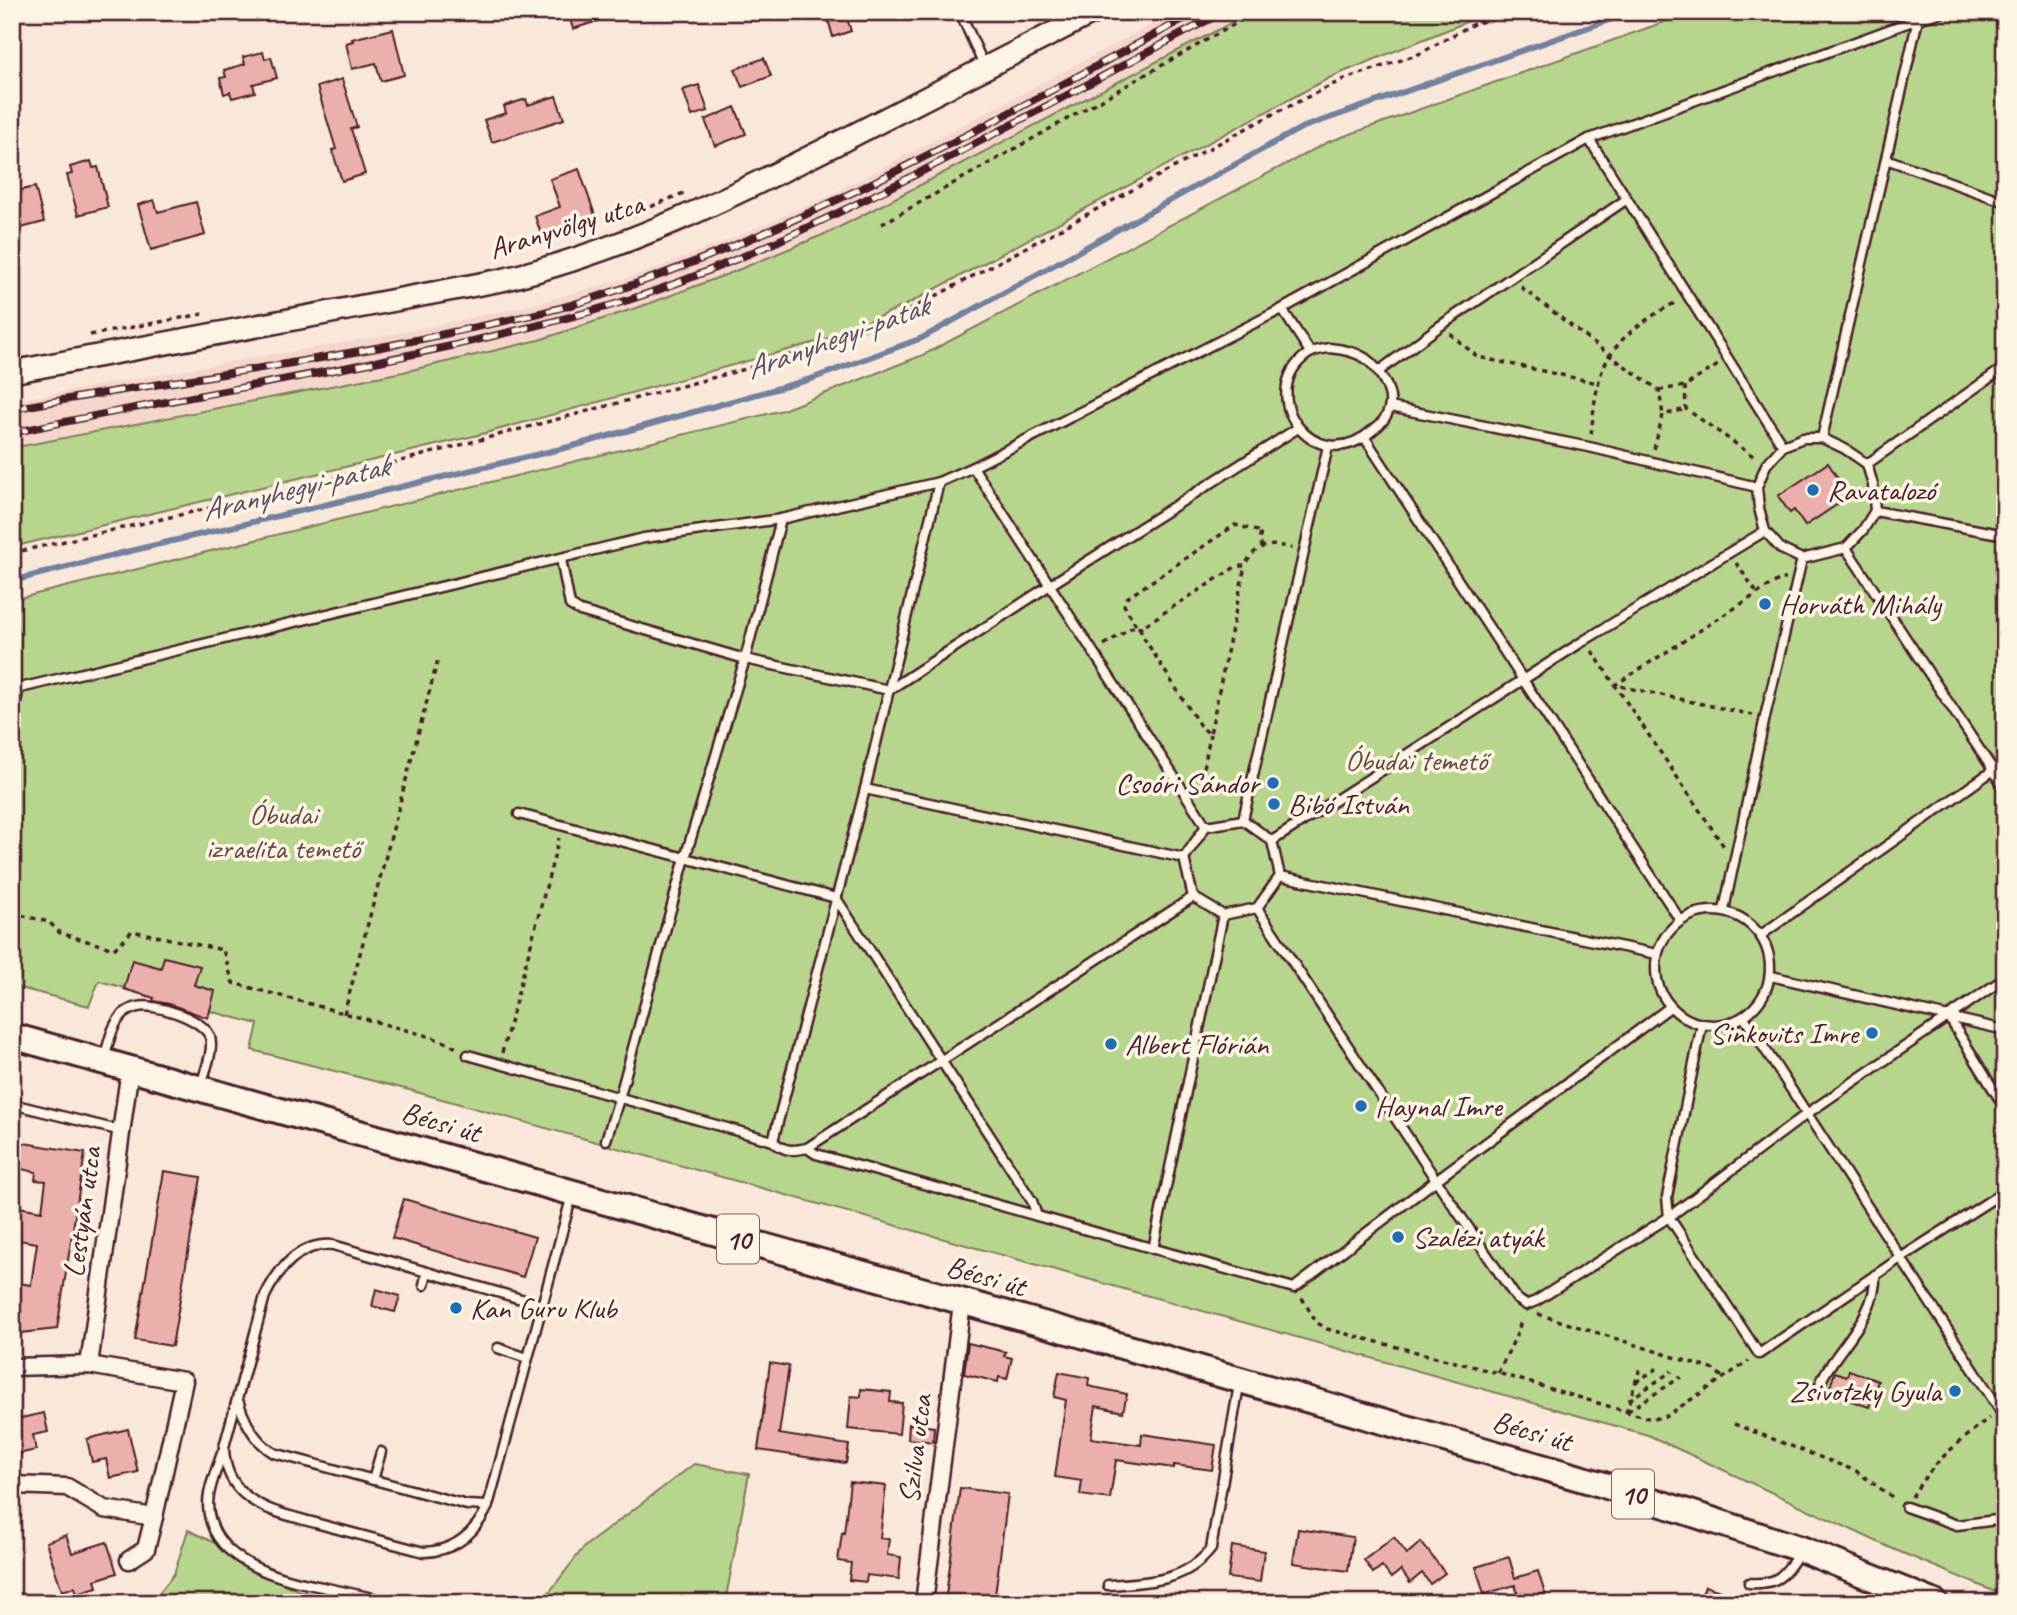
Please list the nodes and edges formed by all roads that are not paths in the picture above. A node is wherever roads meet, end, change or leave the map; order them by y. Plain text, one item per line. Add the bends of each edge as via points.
1 (960, 12) edge
2 (1094, 12) edge
3 (1943, 12) edge
4 (1918, 19) junction
5 (985, 68) junction
6 (1589, 139) junction
7 (1886, 159) junction
8 (1627, 199) junction
9 (2005, 202) edge
10 (1282, 309) junction
11 (1310, 352) junction
12 (2005, 367) edge
13 (1379, 371) junction
14 (12, 372) edge
15 (1391, 407) junction
16 (1298, 428) junction
17 (1365, 438) junction
18 (1822, 438) junction
19 (1328, 446) junction
20 (1783, 446) junction
21 (1867, 464) junction
22 (973, 467) junction
23 (939, 482) junction
24 (1757, 487) junction
25 (1875, 511) junction
26 (781, 519) junction
27 (1765, 531) junction
28 (2005, 535) edge
29 (1846, 548) junction
30 (561, 559) junction
31 (1802, 559) junction
32 (1050, 585) junction
33 (745, 659) junction
34 (1524, 680) junction
35 (16, 689) edge
36 (889, 690) junction
37 (12, 719) edge
38 (2005, 762) edge
39 (1993, 771) junction
40 (865, 789) junction
41 (2005, 789) edge
42 (519, 814) dead end
43 (1243, 820) junction
44 (1206, 826) junction
45 (1272, 841) junction
46 (685, 858) junction
47 (1184, 858) junction
48 (1280, 876) junction
49 (1193, 897) junction
50 (836, 898) junction
51 (1257, 908) junction
52 (1724, 910) junction
53 (1223, 915) junction
54 (1680, 920) junction
55 (1761, 935) junction
56 (1657, 954) junction
57 (1771, 976) junction
58 (2005, 978) edge
59 (1670, 1007) junction
60 (1948, 1016) junction
61 (1744, 1017) junction
62 (1702, 1024) junction
63 (2005, 1030) edge
64 (12, 1035) edge
65 (468, 1055) road end
66 (941, 1061) junction
67 (103, 1062) junction
68 (130, 1068) junction
69 (200, 1087) junction
70 (619, 1099) junction
71 (12, 1104) edge
72 (2005, 1108) edge
73 (1808, 1113) junction
74 (122, 1131) junction
75 (606, 1140) dead end
76 (774, 1141) junction
77 (807, 1147) junction
78 (1436, 1180) junction
79 (2005, 1191) edge
80 (573, 1192) junction
81 (1037, 1216) junction
82 (1669, 1217) junction
83 (1153, 1249) junction
84 (1902, 1257) junction
85 (427, 1272) junction
86 (1875, 1275) junction
87 (424, 1285) dead end
88 (962, 1303) junction
89 (541, 1305) junction
90 (498, 1348) dead end
91 (527, 1358) junction
92 (89, 1364) junction
93 (12, 1367) edge
94 (1240, 1380) junction
95 (1817, 1392) dead end
96 (238, 1400) junction
97 (2005, 1418) edge
98 (224, 1447) junction
99 (381, 1452) dead end
100 (373, 1480) junction
101 (12, 1485) edge
102 (488, 1506) junction
103 (1906, 1507) road end
104 (154, 1517) junction
105 (2005, 1519) edge
106 (1801, 1549) junction
107 (129, 1560) dead end
108 (1749, 1583) dead end
109 (1108, 1585) dead end
110 (396, 1603) edge
111 (924, 1603) edge
112 (1935, 1603) edge

1 - 5 lane
2 - 5 street, Aranyvölgy utca
3 - 4 lane
4 - 6 lane
4 - 7 lane
5 - 14 street, Aranyvölgy utca via 712,206 564,263 502,280
6 - 8 lane
6 - 10 lane
7 - 9 lane
7 - 18 lane
8 - 13 lane
8 - 20 lane
10 - 11 lane
10 - 22 lane
11 - 13 lane via 1347,350
11 - 16 lane via 1297,364 1288,383 1288,407
12 - 21 lane
13 - 15 lane
15 - 17 lane
15 - 24 lane
16 - 19 lane
16 - 32 lane
17 - 19 lane
17 - 34 lane
18 - 20 lane via 1803,438
18 - 21 lane
19 - 43 lane
20 - 24 lane via 1766,465
21 - 25 lane
22 - 23 lane
22 - 32 lane
23 - 26 lane
23 - 36 lane
24 - 27 lane
25 - 28 lane
25 - 29 lane
26 - 30 lane via 644,538
26 - 33 lane
27 - 31 lane via 1781,549
27 - 34 lane
29 - 31 lane
29 - 39 lane
30 - 33 lane via 570,605 580,611
30 - 35 lane
31 - 52 lane
32 - 36 lane
32 - 44 lane
33 - 36 lane
33 - 46 lane
34 - 45 lane
34 - 54 lane
35 - 37 lane
36 - 40 lane
38 - 39 lane
39 - 41 lane
39 - 55 lane
40 - 47 lane
40 - 50 lane
42 - 46 lane
43 - 44 lane
43 - 45 lane
44 - 47 lane
45 - 48 lane
46 - 50 lane
46 - 70 lane
47 - 49 lane
48 - 51 lane
48 - 56 lane
49 - 53 lane
49 - 66 lane
50 - 66 lane
50 - 76 lane
51 - 53 lane
51 - 78 lane
52 - 54 lane via 1703,911
52 - 55 lane via 1745,918
53 - 83 lane
54 - 56 lane via 1665,935
55 - 57 lane via 1770,955
56 - 59 lane via 1657,981
57 - 60 lane
57 - 61 lane via 1760,1002
58 - 60 lane
59 - 62 lane
59 - 78 lane
60 - 63 lane
60 - 72 lane
60 - 73 lane
61 - 62 lane via 1721,1026
61 - 73 lane
62 - 82 lane via 1667,1196
64 - 67 main road, Bécsi út / 10
65 - 70 lane
66 - 77 lane
66 - 81 lane via 1032,1201
67 - 68 main road, Bécsi út / 10
67 - 69 lane via 118,1020 132,1009 148,1006 191,1019 206,1031 211,1045
68 - 69 main road, Bécsi út / 10
68 - 74 street, Lestyán utca
69 - 80 main road, Bécsi út / 10
70 - 75 lane
70 - 76 lane
71 - 74 lane
73 - 82 lane
73 - 84 lane
74 - 92 street, Lestyán utca
76 - 77 lane via 792,1151
77 - 81 lane via 816,1154
78 - 82 lane via 1517,1299 1526,1305
78 - 83 lane via 1294,1288
79 - 84 lane
80 - 88 main road, Bécsi út / 10
80 - 89 lane
81 - 83 lane
82 - 86 lane via 1759,1354
84 - 86 lane
84 - 97 lane
85 - 87 lane
85 - 89 lane
85 - 96 lane via 333,1245 314,1246 296,1256 274,1278 265,1296
86 - 95 lane via 1876,1287 1866,1312
88 - 94 main road, Bécsi út / 10
88 - 111 street, Szilva utca
89 - 91 lane
90 - 91 lane
91 - 102 lane
92 - 93 street
92 - 104 street via 184,1381
94 - 106 main road, Bécsi út / 10 via 1604,1485
94 - 109 lane via 1211,1549 1202,1560 1161,1581
96 - 98 lane
96 - 100 lane via 248,1426 274,1453
98 - 102 lane via 234,1481 260,1505 424,1552 438,1552 463,1540
98 - 110 lane via 208,1503 217,1535 231,1551 274,1576
99 - 100 lane
100 - 102 lane via 467,1505
101 - 104 street via 67,1488 104,1509
103 - 105 lane via 1957,1525
104 - 107 street via 146,1549
106 - 108 lane via 1779,1579
106 - 112 main road, Bécsi út / 10

